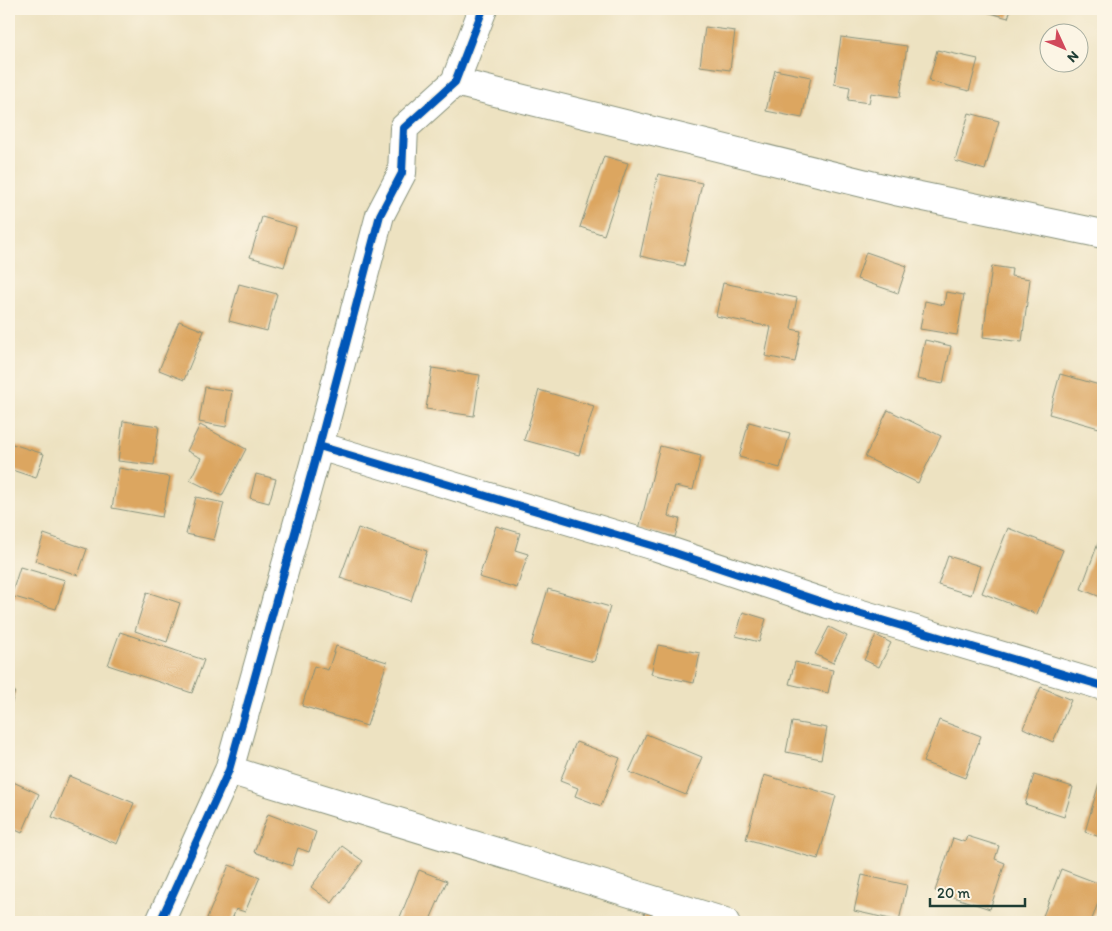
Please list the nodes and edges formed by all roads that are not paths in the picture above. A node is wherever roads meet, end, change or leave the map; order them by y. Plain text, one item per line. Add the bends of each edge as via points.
1 (483, 9) edge
2 (455, 82) junction
3 (1103, 234) edge
4 (319, 446) junction
5 (1103, 686) edge
6 (229, 770) junction
7 (160, 922) edge
8 (724, 922) edge

1 - 2 street
2 - 3 street via 895,191
2 - 4 street via 404,128 402,172 380,215
4 - 5 street
4 - 6 street
6 - 7 street
6 - 8 street

